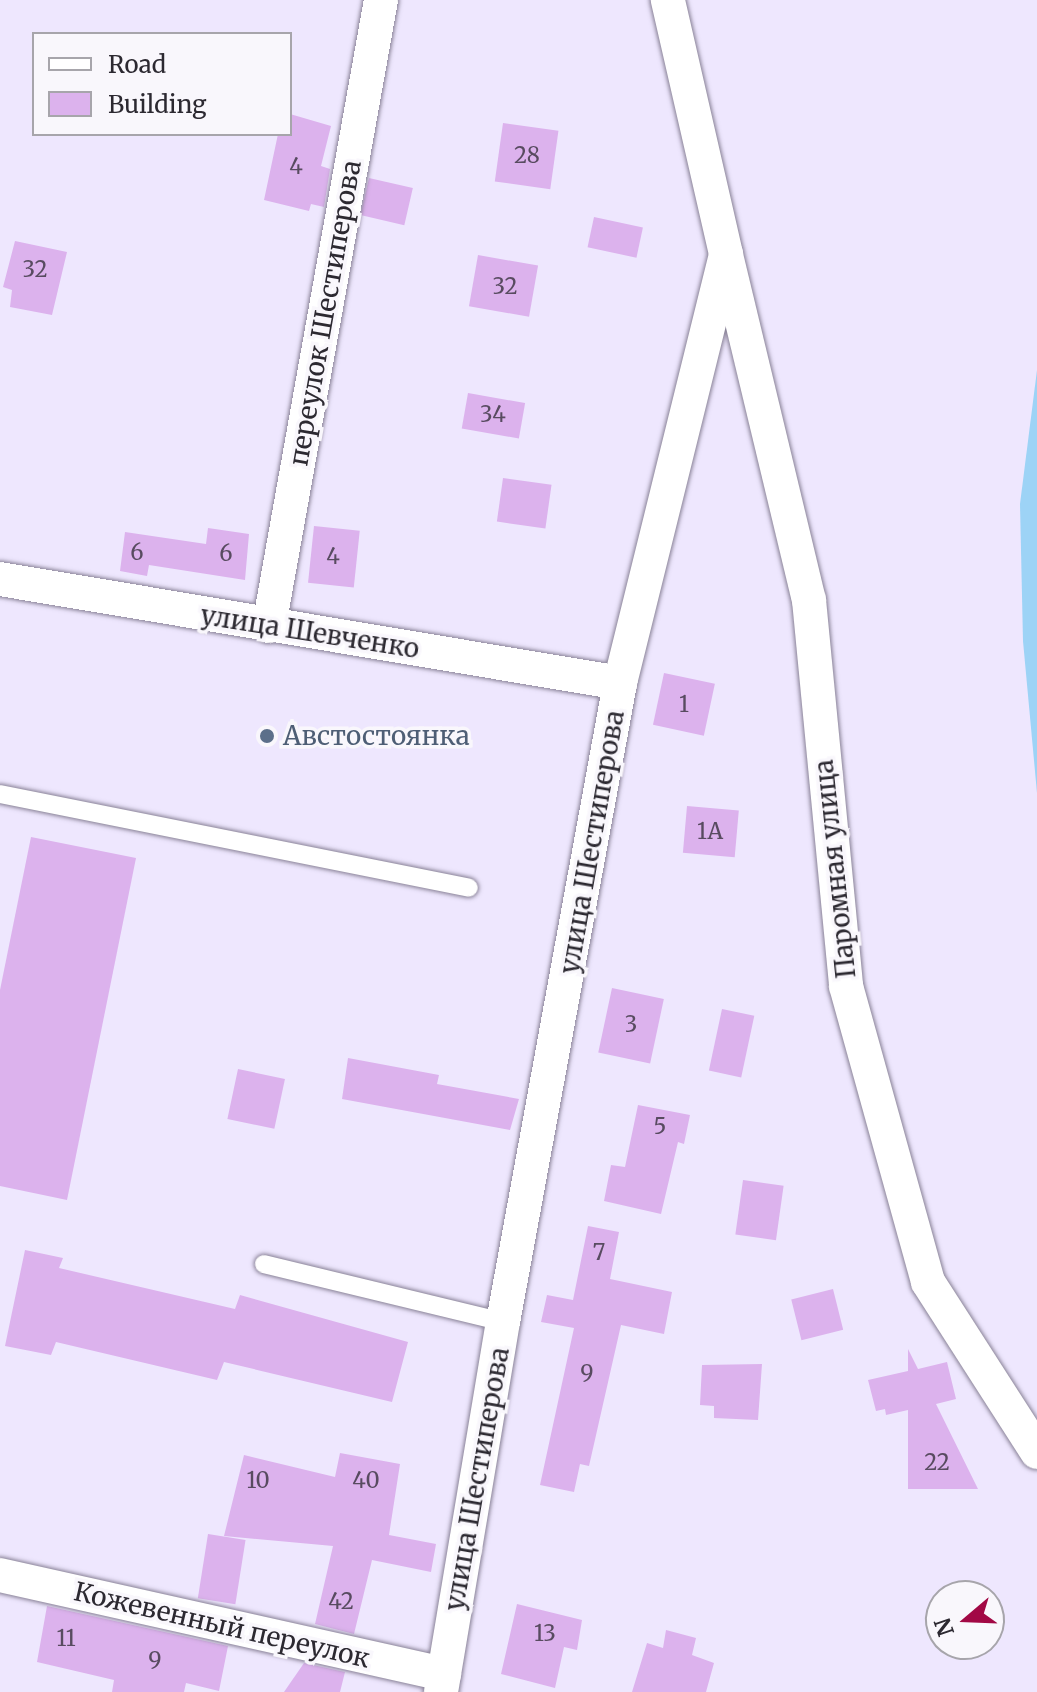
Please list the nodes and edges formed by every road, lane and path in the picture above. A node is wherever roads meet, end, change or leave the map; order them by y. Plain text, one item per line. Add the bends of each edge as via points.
1 (381, 0) edge
2 (668, 0) edge
3 (726, 254) junction
4 (0, 579) edge
5 (269, 626) junction
6 (620, 683) junction
7 (0, 794) edge
8 (469, 888) dead end
9 (264, 1264) dead end
10 (503, 1322) junction
11 (1037, 1452) edge
12 (0, 1575) edge
13 (442, 1683) edge

1 - 5 street, переулок Шестиперова
2 - 3 street, улица Шестиперова
3 - 6 street, улица Шестиперова
3 - 11 street, Паромная улица via 809,600 846,986 928,1282
4 - 5 street, улица Шевченко
5 - 6 street, улица Шевченко
6 - 10 street, улица Шестиперова
7 - 8 lane
9 - 10 lane
10 - 13 street, улица Шестиперова
12 - 13 street, Кожевенный переулок

